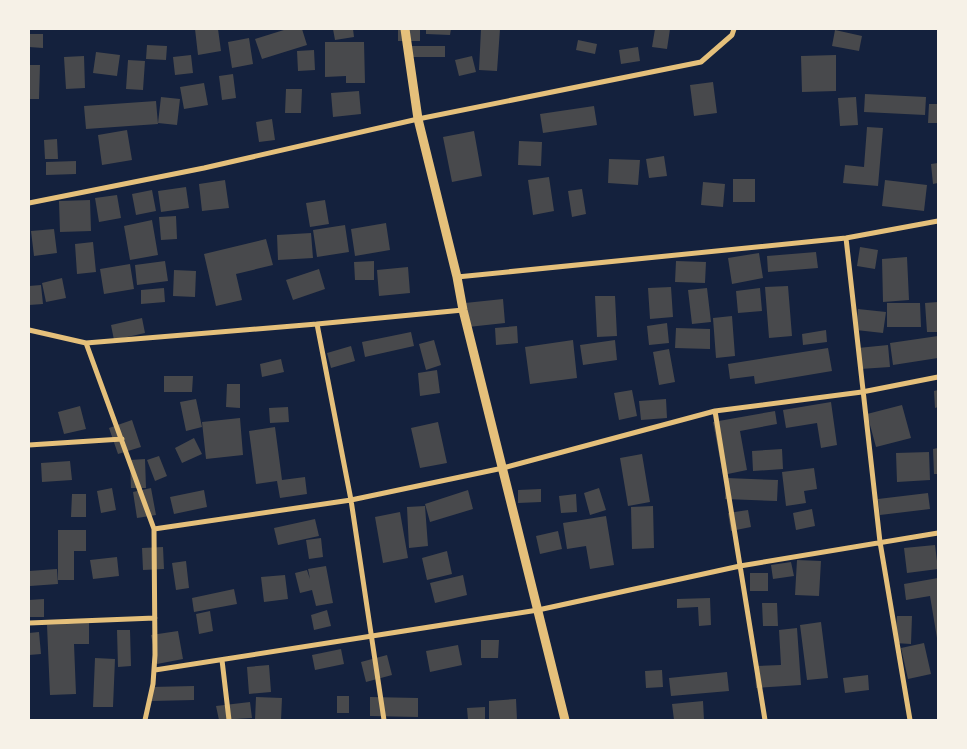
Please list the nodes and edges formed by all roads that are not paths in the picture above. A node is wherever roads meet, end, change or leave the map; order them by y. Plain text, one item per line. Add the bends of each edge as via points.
1 (405, 29) edge
2 (734, 29) edge
3 (418, 119) junction
4 (29, 203) edge
5 (938, 221) edge
6 (846, 238) junction
7 (457, 277) junction
8 (463, 310) junction
9 (317, 324) junction
10 (29, 330) edge
11 (86, 343) junction
12 (938, 377) edge
13 (862, 392) junction
14 (715, 412) junction
15 (122, 439) junction
16 (29, 445) edge
17 (503, 468) junction
18 (351, 500) junction
19 (154, 528) junction
20 (938, 533) edge
21 (880, 542) junction
22 (740, 566) junction
23 (538, 610) junction
24 (155, 618) junction
25 (29, 623) edge
26 (371, 636) junction
27 (222, 660) junction
28 (155, 670) junction
29 (145, 720) edge
30 (229, 720) edge
31 (384, 720) edge
32 (565, 720) edge
33 (764, 720) edge
34 (910, 720) edge

1 - 3 street
2 - 3 street via 732,35 702,62
3 - 4 street via 204,168
3 - 7 street
5 - 6 street
6 - 7 street
6 - 13 street
7 - 8 street
8 - 9 street
8 - 17 street
9 - 11 street
9 - 18 street
10 - 11 street
11 - 15 street
12 - 13 street
13 - 14 street
13 - 21 street
14 - 17 street
14 - 22 street
15 - 16 street
15 - 19 street
17 - 18 street
17 - 23 street
18 - 19 street
18 - 26 street
19 - 24 street
20 - 21 street
21 - 22 street
21 - 34 street
22 - 23 street
22 - 33 street
23 - 26 street
23 - 32 street
24 - 25 street
24 - 28 street
26 - 27 street
26 - 31 street
27 - 28 street
27 - 30 street
28 - 29 street

